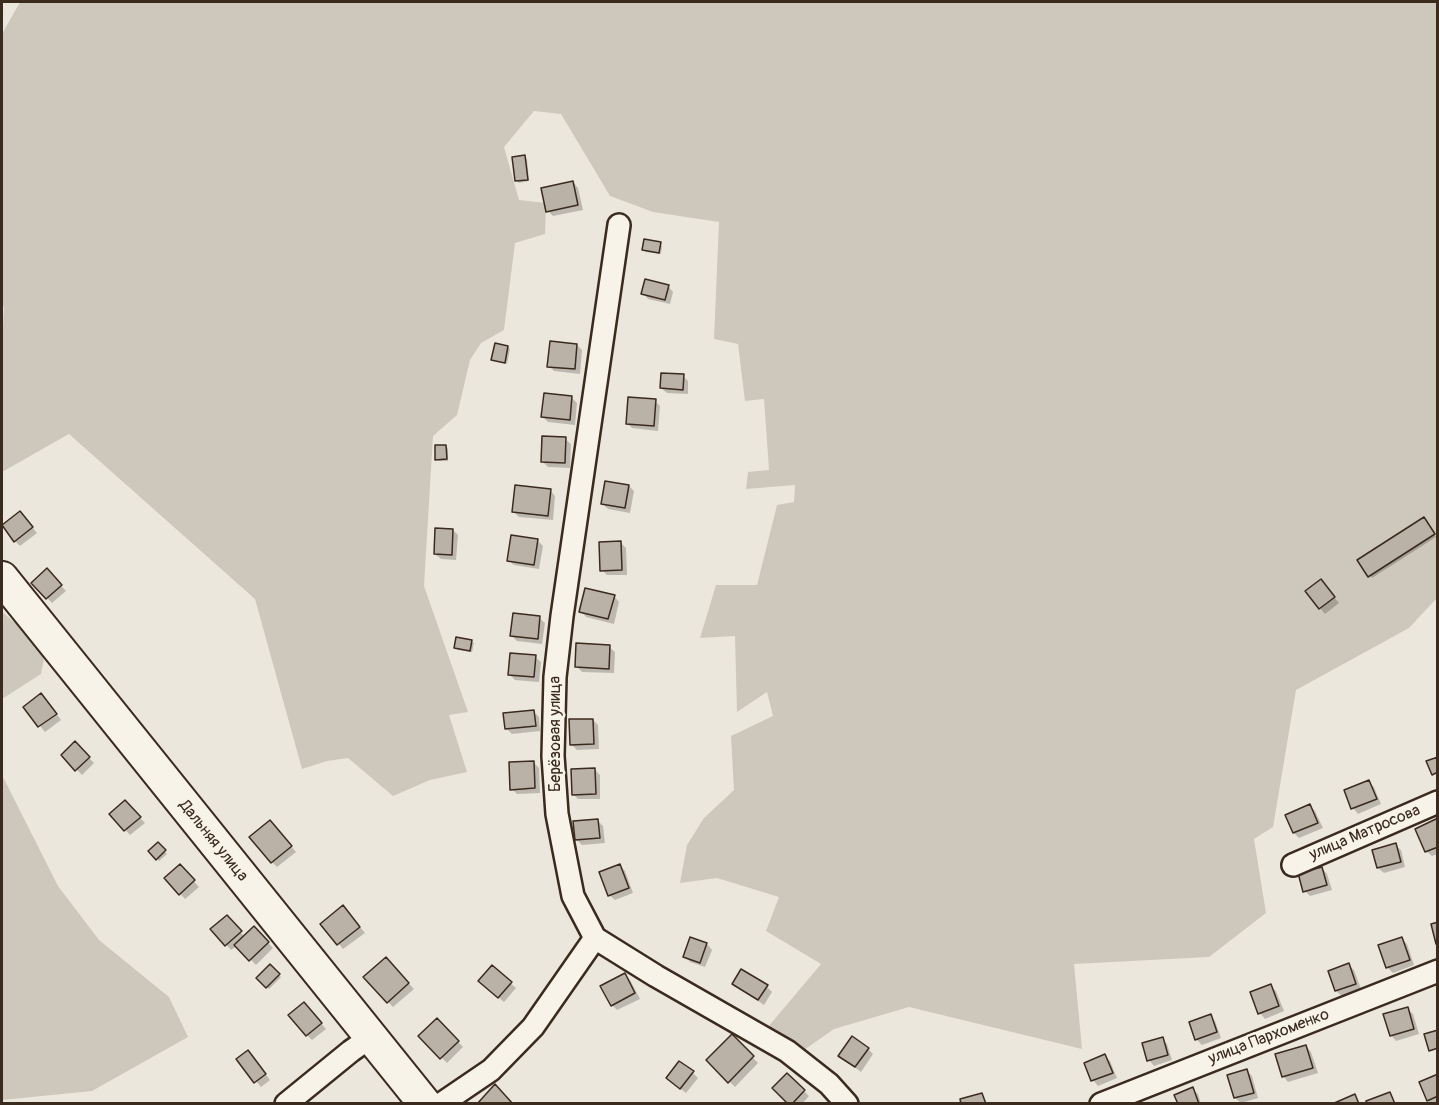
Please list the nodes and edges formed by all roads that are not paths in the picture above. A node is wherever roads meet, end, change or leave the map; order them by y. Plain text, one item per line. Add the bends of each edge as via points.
1 (619, 225) dead end
2 (2, 578) edge
3 (1437, 802) edge
4 (1293, 865) dead end
5 (595, 938) junction
6 (1437, 971) edge
7 (371, 1037) junction
8 (286, 1104) edge
9 (425, 1104) edge
10 (441, 1104) edge
11 (847, 1104) edge
12 (1101, 1104) edge

1 - 5 street, Берёзовая улица via 555,677 557,814 573,896
2 - 7 main road, Дальняя улица
3 - 4 street, улица Матросова
5 - 10 street via 533,1027 491,1070
5 - 11 street via 787,1051 829,1084
6 - 12 street, улица Пархоменко
7 - 8 street
7 - 9 main road, Дальняя улица

